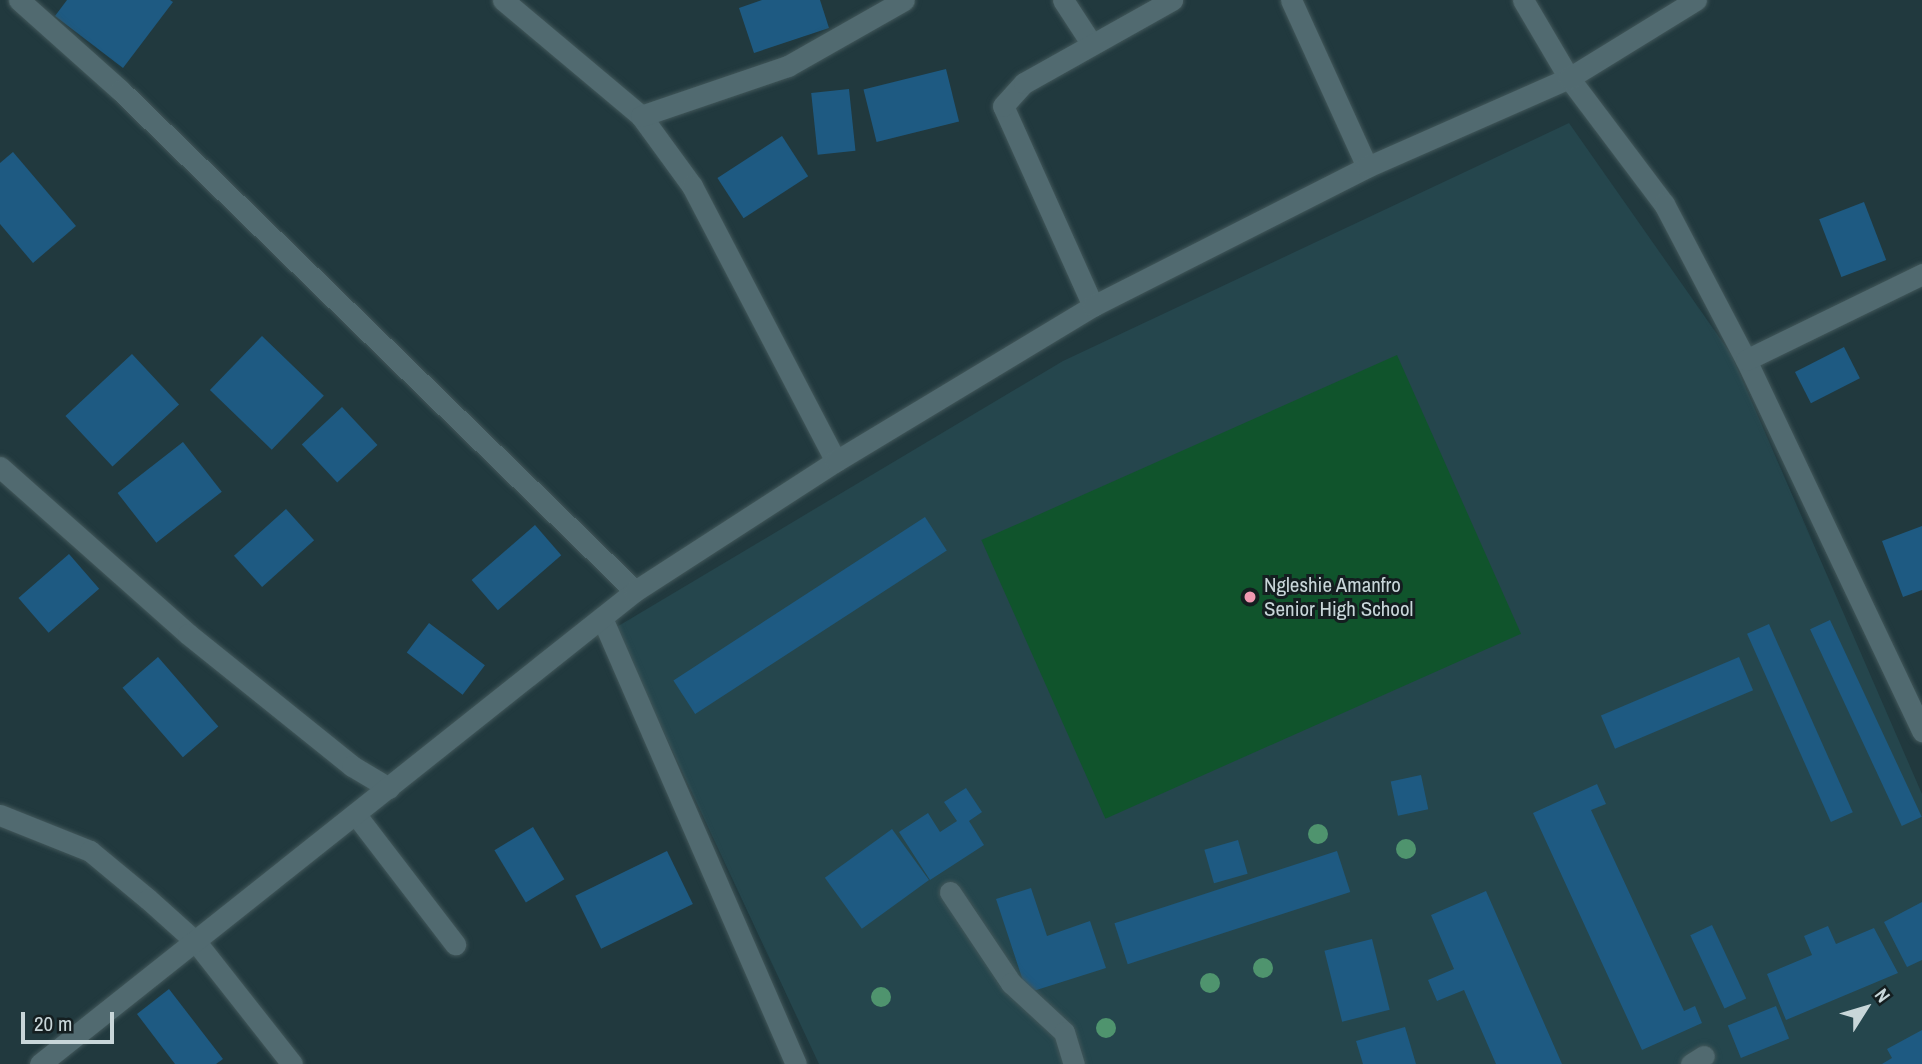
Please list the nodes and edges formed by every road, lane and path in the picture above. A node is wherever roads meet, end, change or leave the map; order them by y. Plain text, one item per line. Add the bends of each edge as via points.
1 (19, 0) edge
2 (503, 0) edge
3 (904, 0) edge
4 (1063, 0) edge
5 (1172, 0) edge
6 (1291, 0) edge
7 (1523, 0) edge
8 (1696, 0) edge
9 (1091, 43) junction
10 (1569, 78) junction
11 (641, 116) junction
12 (1367, 167) junction
13 (1922, 274) edge
14 (1093, 306) junction
15 (1746, 360) junction
16 (836, 461) junction
17 (0, 467) edge
18 (635, 591) junction
19 (602, 618) junction
20 (1922, 731) edge
21 (389, 788) junction
22 (0, 815) edge
23 (356, 815) junction
24 (950, 892) dead end
25 (197, 942) junction
26 (454, 944) dead end
27 (40, 1064) edge
28 (292, 1064) edge
29 (796, 1064) edge
30 (1074, 1064) edge

1 - 18 street via 120,90
2 - 11 street
3 - 11 street via 788,65
4 - 9 street
5 - 9 street
6 - 12 street
7 - 10 street
8 - 10 street
9 - 14 street via 1024,83 1003,106
10 - 12 street
10 - 15 street via 1664,204
11 - 16 street via 718,232
12 - 14 street
13 - 15 street
14 - 16 street
15 - 20 street
16 - 18 street
17 - 21 street via 188,634 352,766
18 - 19 street
19 - 21 street
19 - 29 street
21 - 23 street
22 - 25 street via 90,851
23 - 25 street
23 - 26 street
24 - 30 street via 1011,983 1064,1031
25 - 27 street
25 - 28 street

